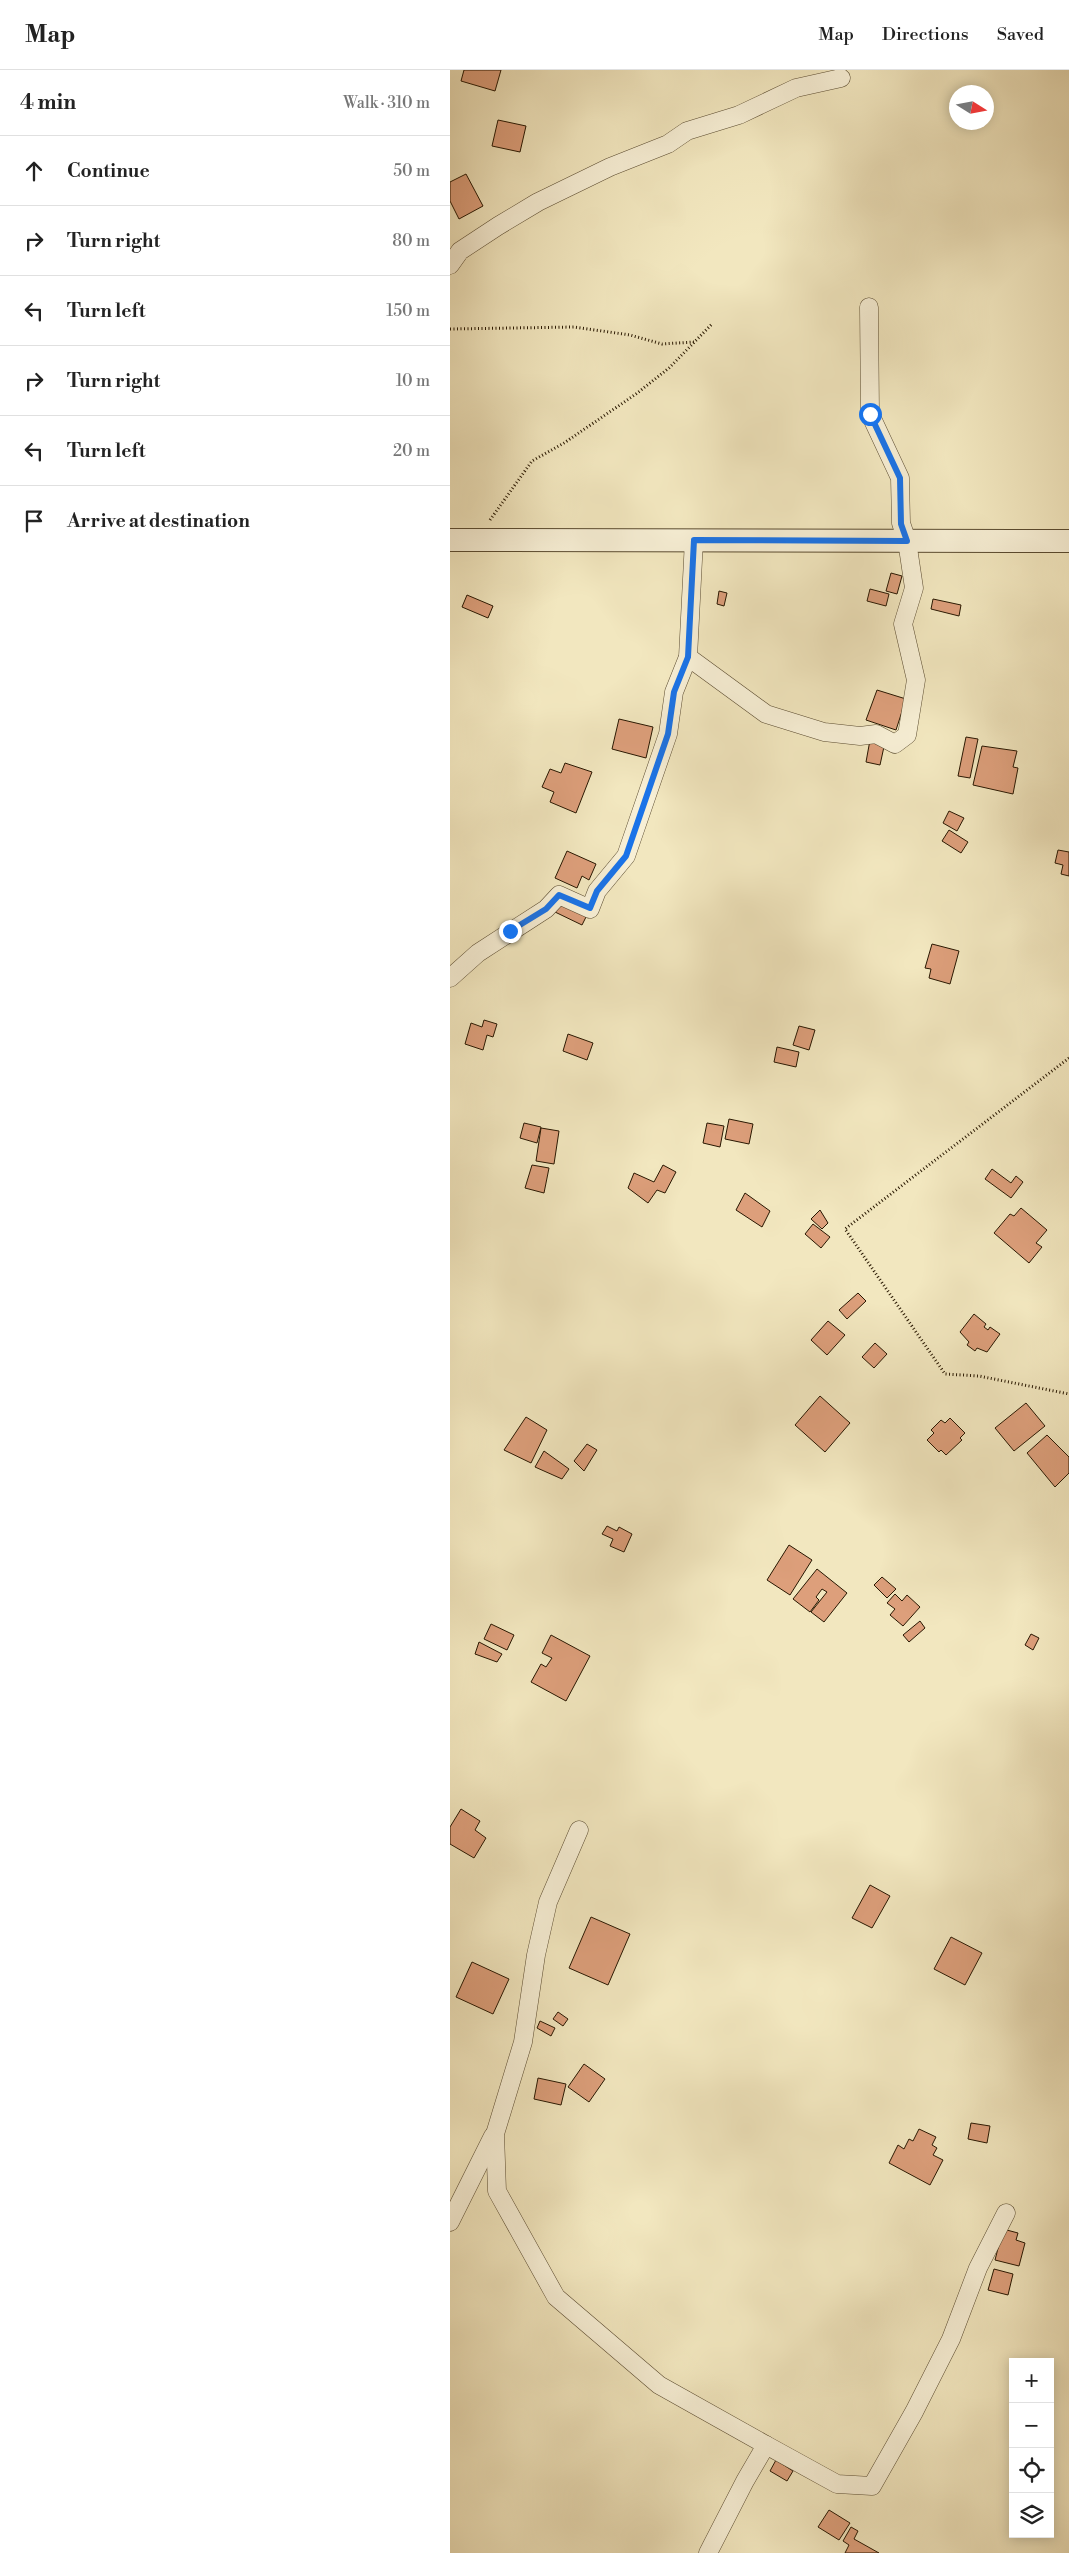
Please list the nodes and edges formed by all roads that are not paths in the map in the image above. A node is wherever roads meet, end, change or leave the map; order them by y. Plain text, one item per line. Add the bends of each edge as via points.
1 (841, 78) dead end
2 (450, 265) edge
3 (869, 307) dead end
4 (450, 540) edge
5 (694, 540) junction
6 (907, 541) junction
7 (1069, 541) edge
8 (688, 657) junction
9 (450, 978) edge
10 (579, 1830) dead end
11 (495, 2134) junction
12 (1006, 2213) dead end
13 (450, 2222) edge
14 (766, 2445) junction
15 (708, 2553) edge

1 - 2 street via 796,88 739,115 687,131 668,144 538,202 460,251
3 - 6 street via 870,414 900,478 901,524
4 - 5 street
5 - 6 street
5 - 8 street
6 - 7 street
6 - 8 street via 914,588 903,624 916,680 906,735 895,744 876,734 860,736 824,732 766,714
8 - 9 street via 674,692 668,734 626,856 597,891 590,908 559,895 546,909 478,953
10 - 11 street via 548,1902 523,2042
11 - 13 street
11 - 14 street via 497,2191 556,2298 659,2385
12 - 14 street via 978,2268 951,2339 872,2486 837,2484
14 - 15 street

